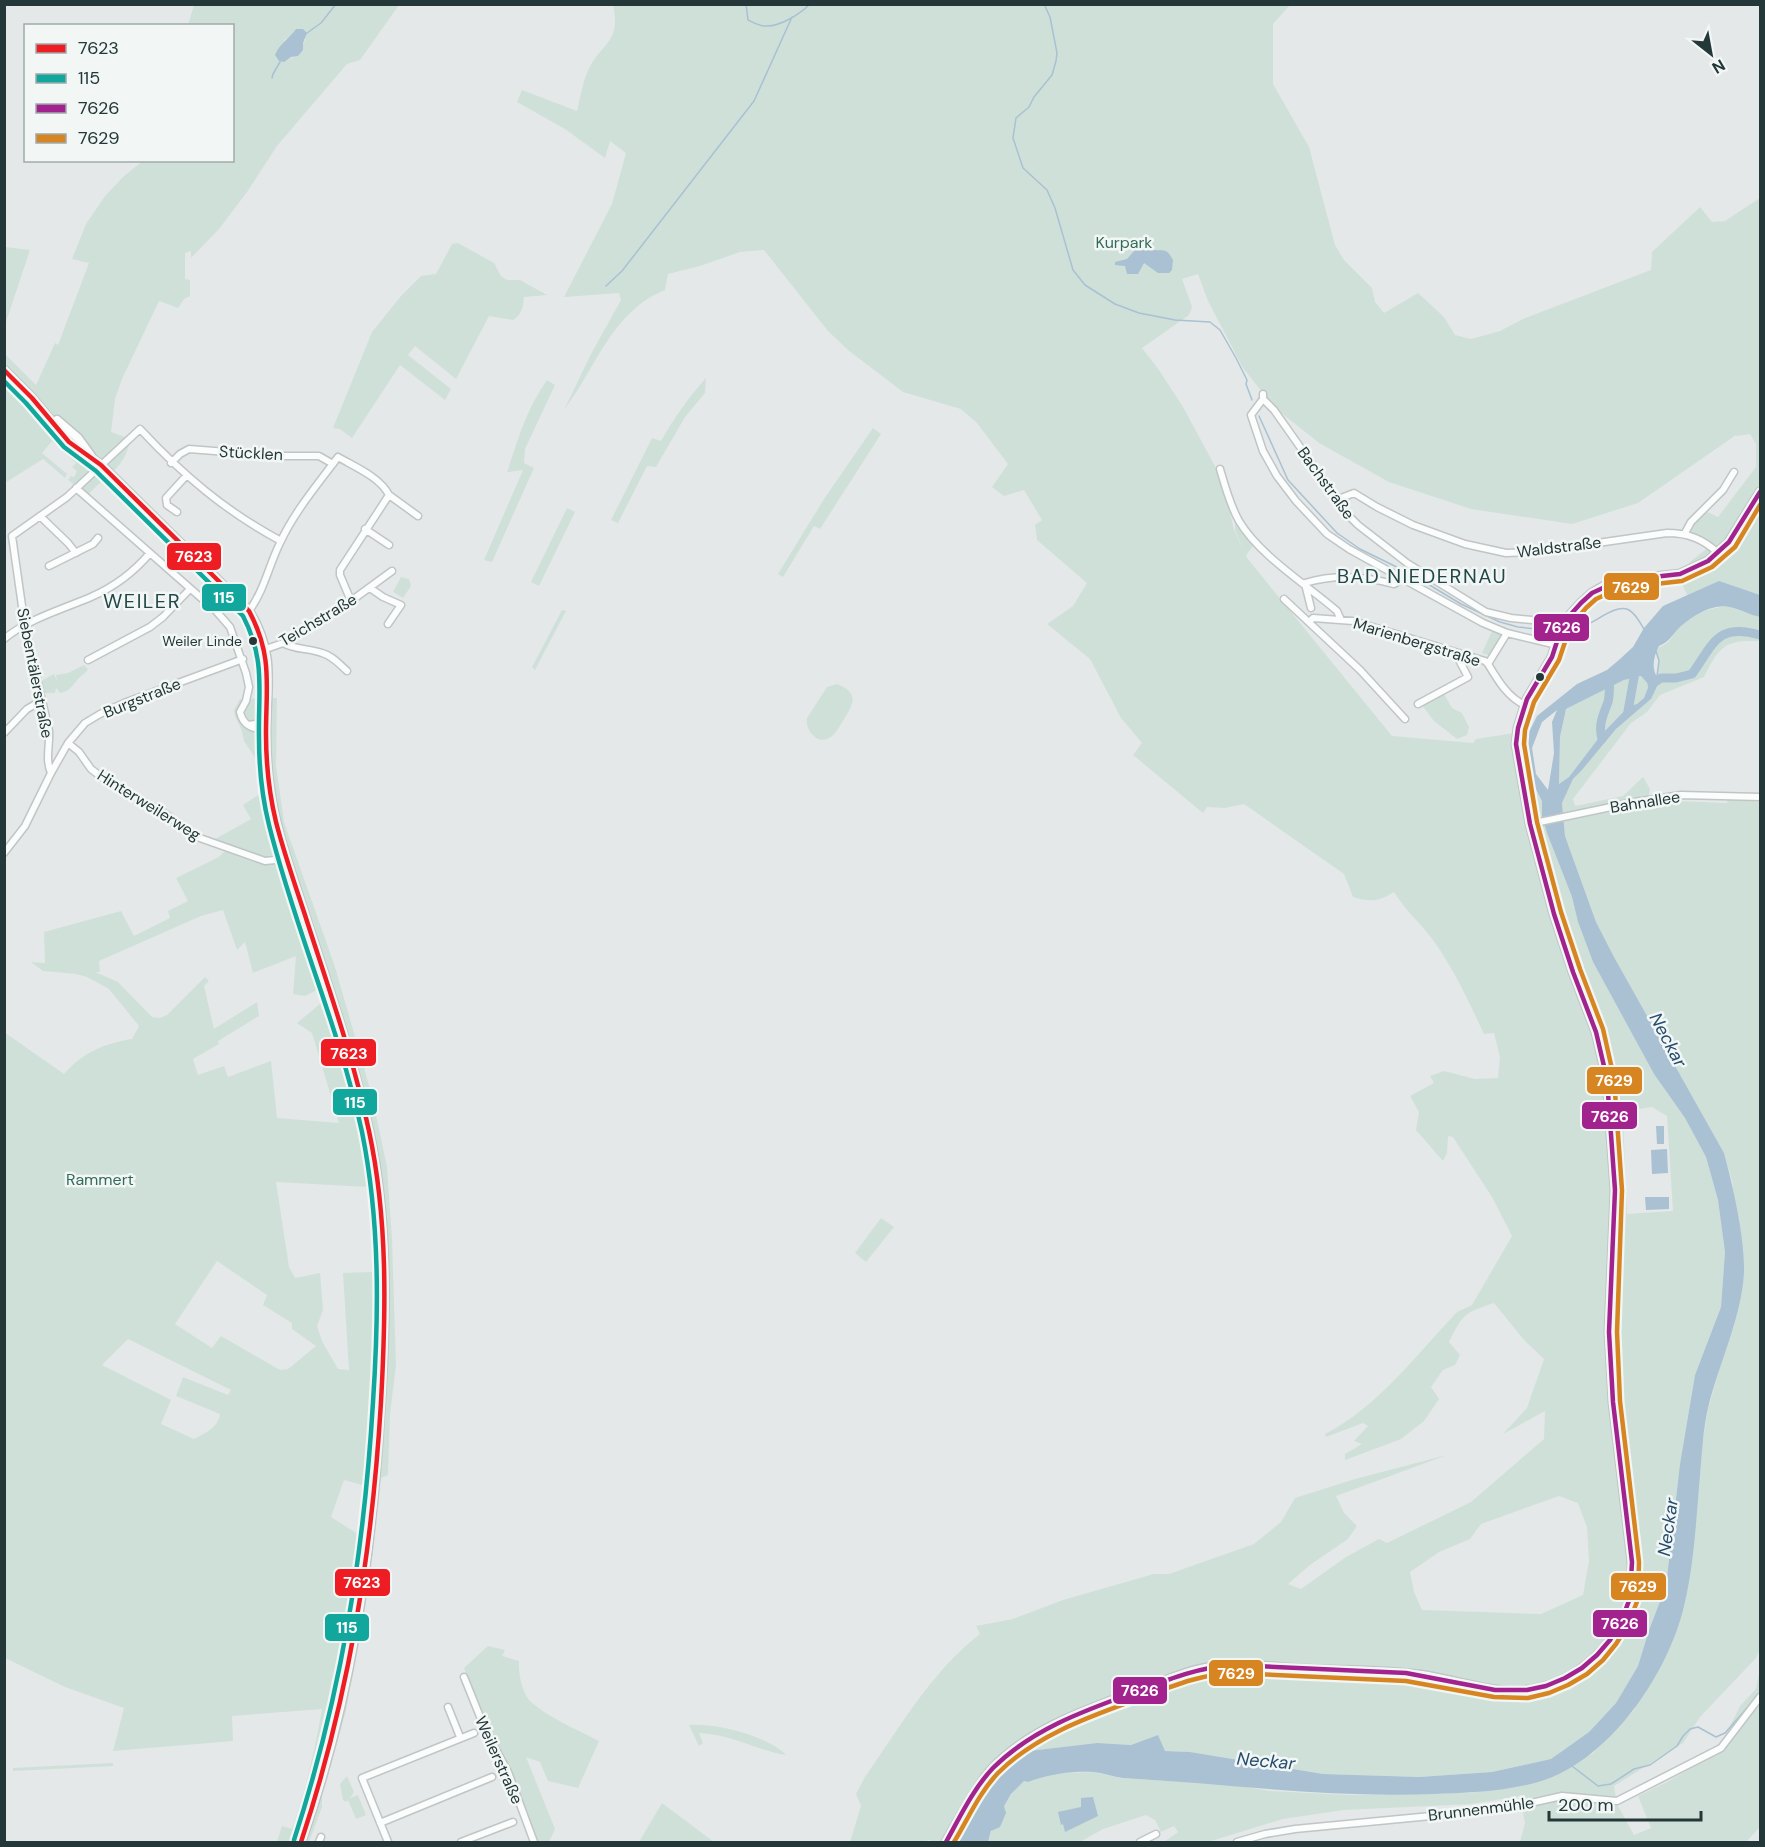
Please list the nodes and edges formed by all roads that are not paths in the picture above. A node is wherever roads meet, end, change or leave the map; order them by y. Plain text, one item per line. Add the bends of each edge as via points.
1 (4, 370) edge
2 (171, 462) junction
3 (333, 464) junction
4 (101, 465) junction
5 (1220, 469) dead end
6 (1734, 472) dead end
7 (186, 476) junction
8 (76, 488) junction
9 (1761, 492) edge
10 (389, 495) junction
11 (1336, 500) junction
12 (177, 512) dead end
13 (40, 516) junction
14 (418, 516) dead end
15 (365, 529) junction
16 (1685, 533) junction
17 (8, 536) edge
18 (98, 538) dead end
19 (280, 541) junction
20 (389, 545) dead end
21 (76, 553) junction
22 (150, 553) junction
23 (1718, 553) junction
24 (49, 566) dead end
25 (392, 571) dead end
26 (1403, 579) junction
27 (1305, 583) junction
28 (370, 588) junction
29 (190, 589) junction
30 (1284, 599) dead end
31 (351, 602) junction
32 (1311, 608) dead end
33 (249, 611) junction
34 (1341, 620) junction
35 (1310, 621) junction
36 (388, 624) dead end
37 (1562, 626) junction
38 (25, 627) junction
39 (1507, 633) junction
40 (4, 639) edge
41 (1557, 642) junction
42 (283, 643) junction
43 (266, 649) junction
44 (1459, 653) junction
45 (243, 659) junction
46 (88, 660) dead end
47 (1488, 664) junction
48 (347, 671) dead end
49 (41, 700) junction
50 (1418, 704) dead end
51 (1525, 705) junction
52 (1405, 719) dead end
53 (266, 727) junction
54 (4, 734) edge
55 (68, 743) junction
56 (51, 773) junction
57 (1761, 797) edge
58 (1535, 824) junction
59 (4, 853) edge
60 (275, 860) dead end
61 (464, 1677) dead end
62 (1761, 1697) edge
63 (448, 1707) dead end
64 (474, 1733) dead end
65 (460, 1737) junction
66 (492, 1777) dead end
67 (513, 1822) dead end
68 (380, 1823) junction
69 (1156, 1834) dead end
70 (301, 1842) edge
71 (388, 1842) edge
72 (461, 1842) edge
73 (534, 1842) edge
74 (946, 1842) edge
75 (1140, 1842) edge
76 (1237, 1842) edge

1 - 4 main road via 78,438
2 - 3 street, Stücklen via 189,449 319,456
2 - 4 street, Siebentälerstraße via 140,429
2 - 7 street
3 - 10 street via 338,457 378,481
3 - 19 street
4 - 8 street, Siebentälerstraße
4 - 33 main road
5 - 27 street via 1240,523 1273,560
6 - 16 street
7 - 12 street via 166,498 167,505
7 - 19 street via 225,507
8 - 13 street, Siebentälerstraße
8 - 22 street
9 - 23 main road
10 - 14 street
10 - 15 street
11 - 16 street, Waldstraße via 1354,493 1413,525 1465,544 1506,553
11 - 26 street, Bachstraße via 1263,397 1251,418 1270,464 1285,488 1327,534
11 - 37 street, Bachstraße via 1358,525 1391,551 1486,612
13 - 17 street, Siebentälerstraße
13 - 21 street
15 - 20 street
15 - 31 street via 340,570
16 - 23 street
17 - 38 street, Siebentälerstraße
18 - 21 street
19 - 33 street
21 - 24 street
22 - 29 street
22 - 38 street via 114,585
23 - 37 main road via 1680,574 1618,581 1598,588
25 - 28 street, Teichstraße
26 - 27 street via 1394,584 1341,576
26 - 39 street
27 - 32 street
27 - 34 street via 1337,611
28 - 31 street, Teichstraße
28 - 36 street, Teichstraße via 401,605
29 - 45 street via 230,627
29 - 46 street via 150,627
30 - 35 street
31 - 42 street, Teichstraße
33 - 43 main road
34 - 35 street, Marienbergstraße
34 - 44 street, Marienbergstraße
35 - 52 street
37 - 41 main road
38 - 40 street
38 - 49 street, Siebentälerstraße
39 - 41 street
39 - 47 street
41 - 51 main road
42 - 43 street, Teichstraße
42 - 48 street via 321,652
43 - 53 main road
44 - 47 street, Marienbergstraße
44 - 50 street via 1468,677
45 - 53 street via 249,687 240,712 242,720 248,725
45 - 55 street, Burgstraße via 100,714 85,723
47 - 51 street via 1503,686
49 - 54 street
49 - 56 street, Siebentälerstraße via 49,731 47,759
51 - 58 main road via 1516,744
53 - 70 main road via 267,769 276,824 363,1107 383,1238 384,1364 362,1592 338,1720
55 - 56 street, Burgstraße
55 - 60 street, Hinterweilerweg via 104,779 197,837 265,861
56 - 59 street, Burgstraße via 25,826
57 - 58 street, Bahnallee via 1681,795
58 - 74 main road via 1561,934 1602,1049 1607,1079 1615,1190 1609,1332 1632,1562 1630,1602 1618,1629 1596,1658 1565,1679 1532,1690 1506,1691 1419,1675 1251,1666 1212,1667 1177,1676 1088,1709 1021,1743 991,1770
61 - 73 street, Weilerstraße via 508,1772
62 - 76 street, Brunnenmühle via 1721,1748 1617,1801 1562,1796 1494,1810 1295,1829
63 - 65 street
64 - 65 street
65 - 68 street via 362,1778
66 - 68 street
67 - 72 street
68 - 71 street
69 - 75 street

